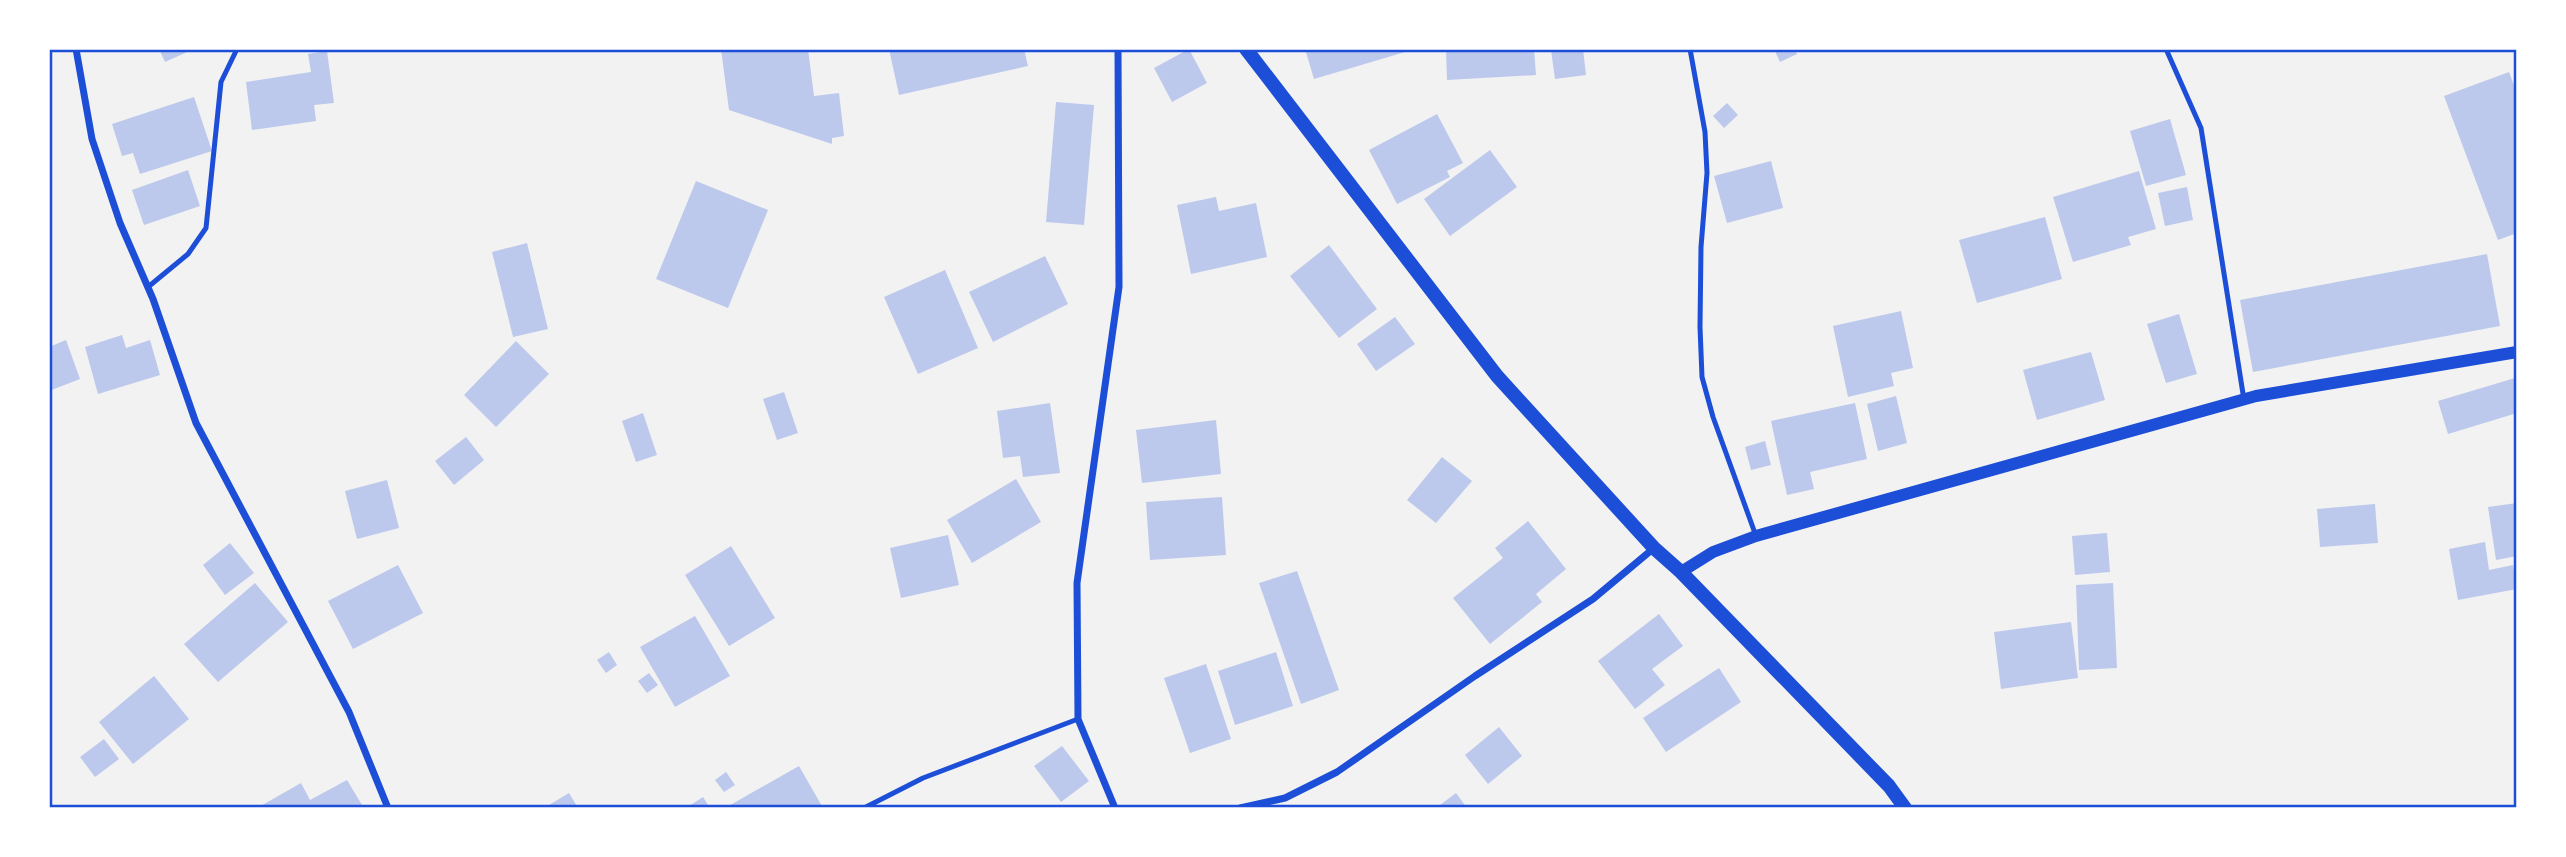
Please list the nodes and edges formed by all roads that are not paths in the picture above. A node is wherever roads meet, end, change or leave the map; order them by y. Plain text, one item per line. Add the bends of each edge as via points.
1 (75, 49) edge
2 (237, 49) edge
3 (1118, 49) edge
4 (1246, 49) edge
5 (1690, 49) edge
6 (2166, 49) edge
7 (148, 287) junction
8 (2517, 352) edge
9 (2244, 400) junction
10 (1756, 536) junction
11 (1654, 548) junction
12 (1681, 572) junction
13 (1078, 719) junction
14 (387, 808) edge
15 (864, 808) edge
16 (1115, 808) edge
17 (1240, 808) edge
18 (1905, 808) edge

1 - 7 street via 92,139 120,223
2 - 7 lane via 221,82 206,228 188,254
3 - 13 street via 1119,287 1077,583
4 - 11 main road via 1497,376
5 - 10 lane via 1705,132 1707,173 1699,327 1702,377
6 - 9 lane via 2200,128
7 - 14 street via 196,423 349,712
8 - 9 street
9 - 10 street
10 - 12 street via 1713,552
11 - 12 main road
11 - 17 street via 1593,599 1337,772 1285,798
12 - 18 main road via 1889,786
13 - 15 lane via 923,778
13 - 16 street

